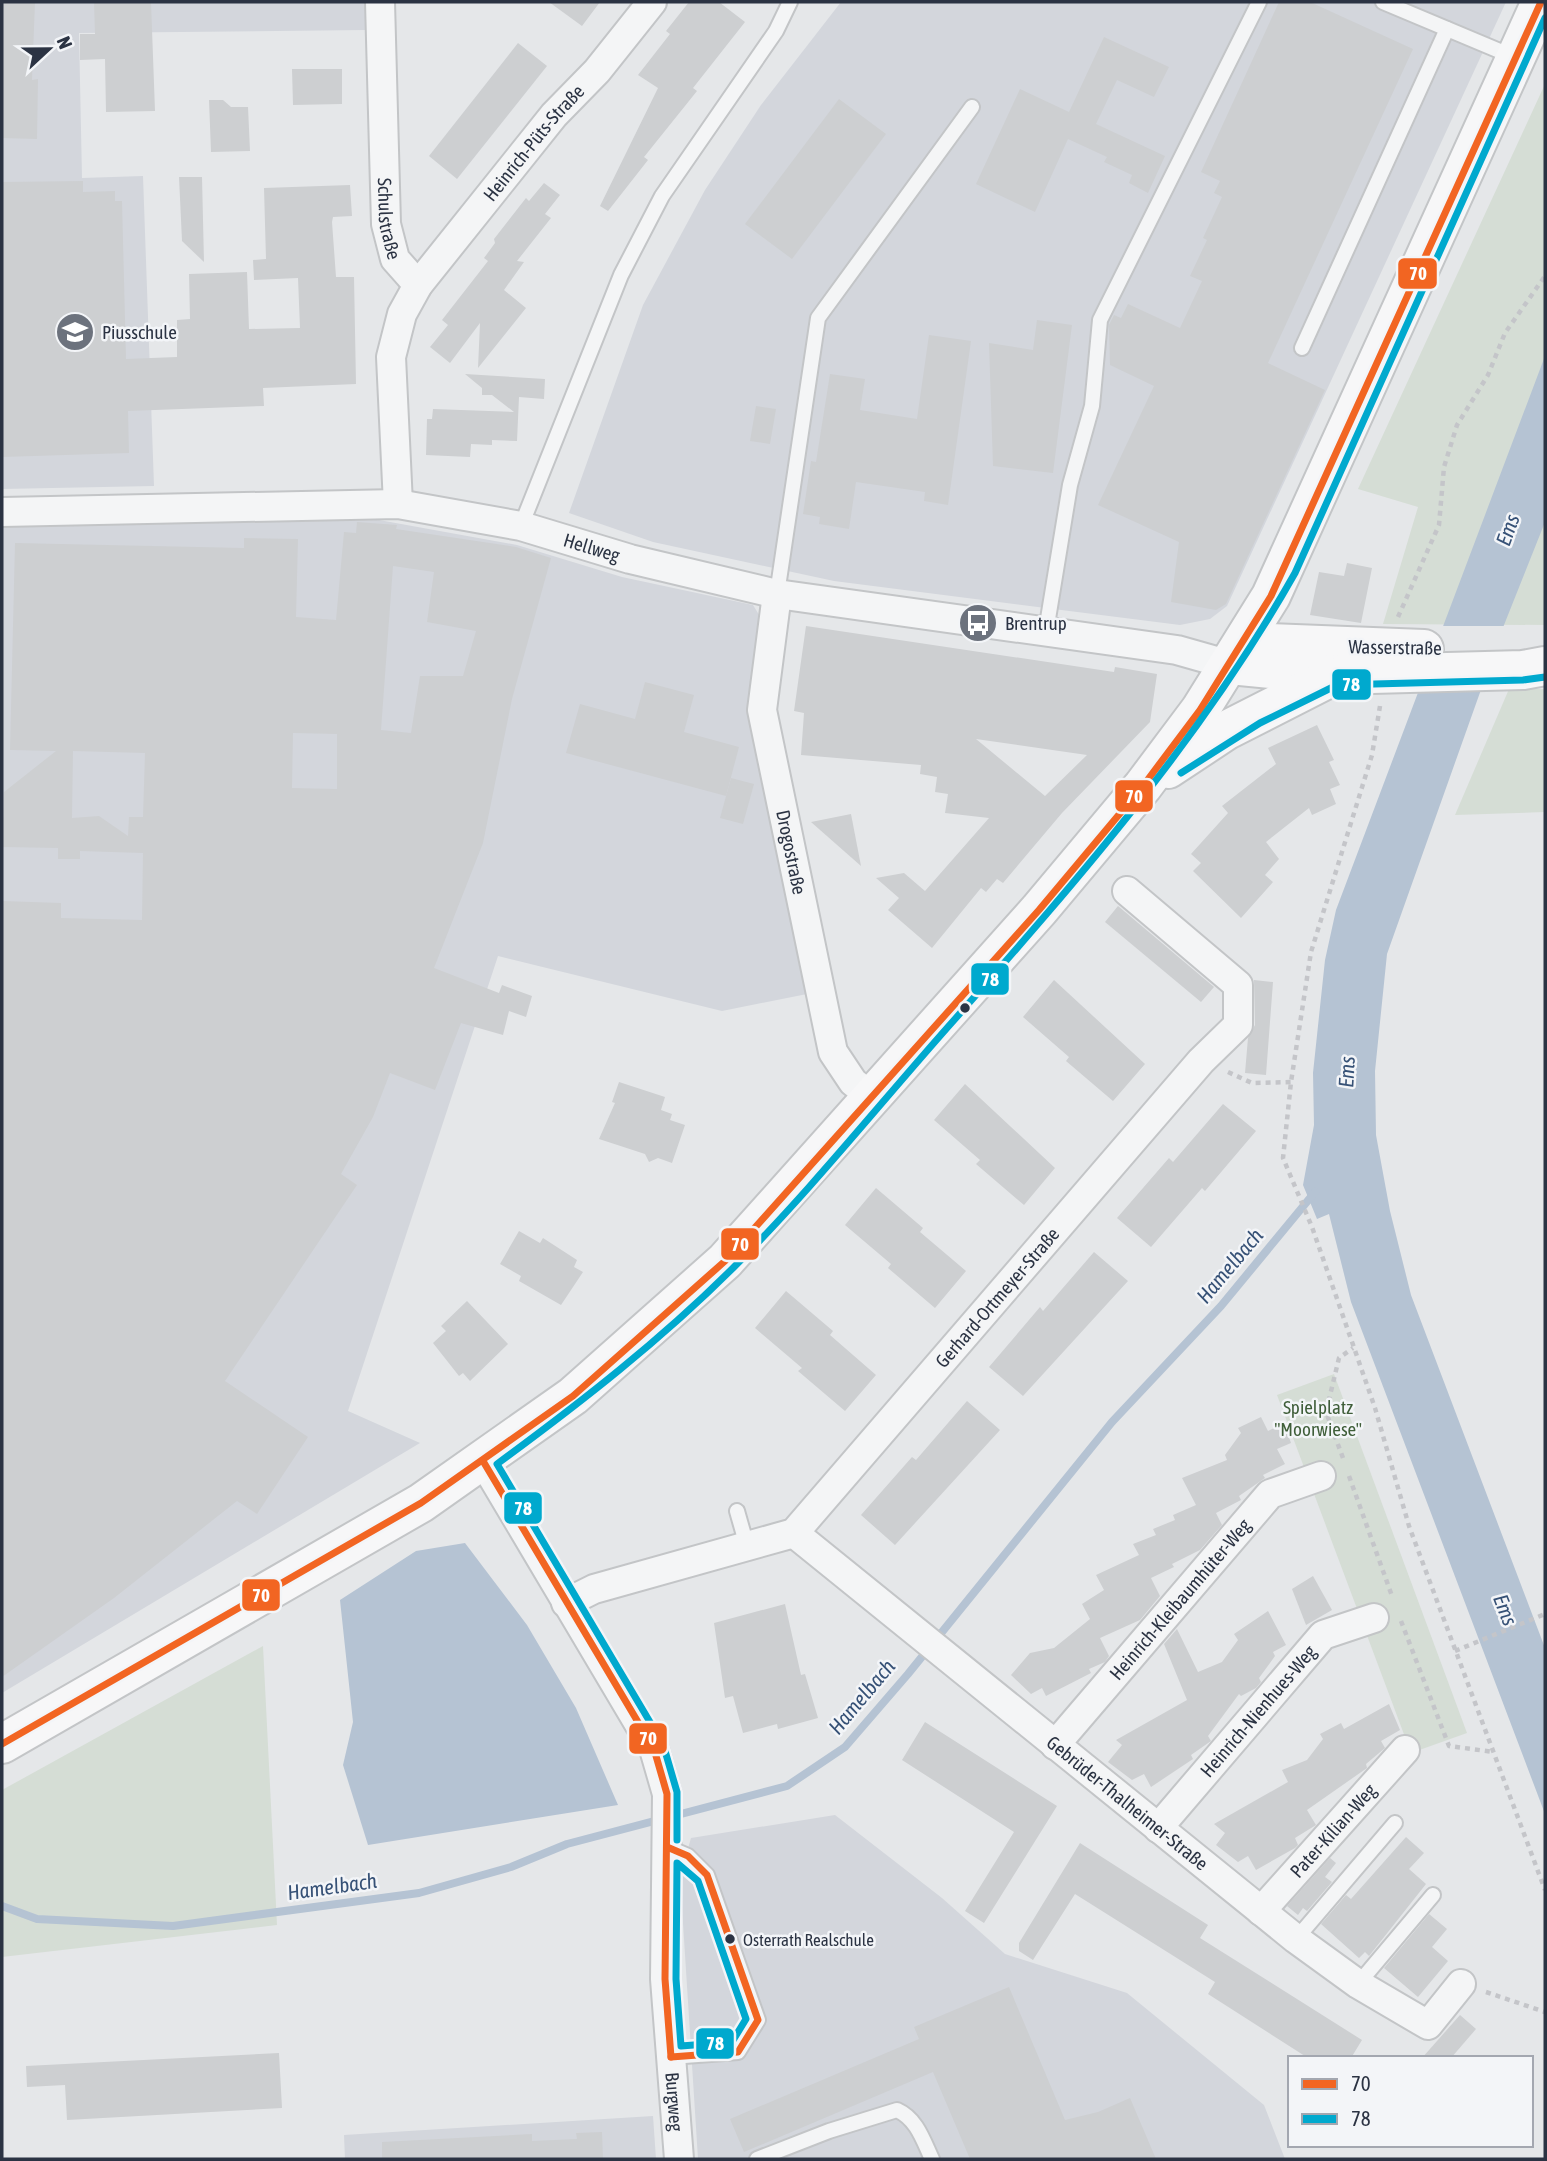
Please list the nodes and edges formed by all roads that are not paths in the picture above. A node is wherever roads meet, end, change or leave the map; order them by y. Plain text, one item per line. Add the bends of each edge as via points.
1 (380, 2) edge
2 (652, 2) edge
3 (790, 2) edge
4 (1259, 2) edge
5 (1383, 2) edge
6 (1541, 2) edge
7 (1447, 29) junction
8 (1516, 57) junction
9 (972, 107) dead end
10 (418, 285) junction
11 (1302, 348) dead end
12 (398, 504) junction
13 (2, 512) edge
14 (521, 526) junction
15 (777, 594) junction
16 (1046, 631) junction
17 (1237, 654) junction
18 (1535, 659) edge
19 (1392, 662) junction
20 (1334, 675) junction
21 (1143, 786) junction
22 (1127, 891) dead end
23 (872, 1097) junction
24 (483, 1461) junction
25 (1321, 1476) dead end
26 (737, 1511) dead end
27 (794, 1533) junction
28 (747, 1546) junction
29 (566, 1603) junction
30 (1388, 1608) road end
31 (2, 1744) edge
32 (1055, 1745) junction
33 (1405, 1750) dead end
34 (1395, 1823) dead end
35 (1157, 1828) junction
36 (668, 1841) junction
37 (1433, 1895) dead end
38 (1261, 1912) junction
39 (1296, 1939) junction
40 (1358, 1984) junction
41 (1461, 1984) road end
42 (671, 2057) junction
43 (679, 2159) edge
44 (757, 2159) edge
45 (932, 2159) edge

1 - 10 street, Schulstraße via 386,224 396,259
2 - 10 street, Heinrich-Püts-Straße via 597,71 554,115
3 - 14 lane via 776,31 662,196 626,264
4 - 16 lane via 1100,320 1093,406 1070,485
5 - 7 lane
6 - 8 street
7 - 8 lane
7 - 11 lane
8 - 17 street via 1285,569
9 - 15 lane via 818,318
10 - 12 street via 402,314 391,357
12 - 13 street, Hellweg
12 - 14 street, Hellweg
14 - 15 street, Hellweg via 630,559
15 - 16 street, Hellweg
15 - 23 street, Drogostraße via 762,710 833,1052 853,1082
16 - 17 street, Hellweg
17 - 19 street, Wasserstraße
17 - 20 street
17 - 21 street
18 - 19 street, Wasserstraße
19 - 20 street
20 - 21 street via 1227,730
21 - 23 street
22 - 27 street, Gerhard-Ortmeyer-Straße via 1238,985 1238,1026 1201,1061
23 - 24 street via 725,1261 573,1396
24 - 29 street, Burgweg
24 - 31 street via 386,1523
25 - 32 street, Heinrich-Kleibaumhüter-Weg via 1270,1494
26 - 28 lane
27 - 28 street
27 - 32 street, Gebrüder-Thalheimer-Straße
28 - 29 street via 594,1590
29 - 36 street, Burgweg via 654,1749 667,1794
30 - 35 street, Heinrich-Nienhues-Weg via 1323,1635
32 - 35 street, Gebrüder-Thalheimer-Straße
33 - 38 street, Pater-Kilian-Weg
34 - 39 lane
35 - 38 street, Gebrüder-Thalheimer-Straße
36 - 42 street, Burgweg via 664,1979
36 - 42 lane via 707,1875 758,2020 737,2052
37 - 40 lane
38 - 39 street, Gebrüder-Thalheimer-Straße
39 - 40 street, Gebrüder-Thalheimer-Straße
40 - 41 street, Gebrüder-Thalheimer-Straße via 1428,2025
42 - 43 street, Burgweg
44 - 45 lane via 897,2110 919,2129

